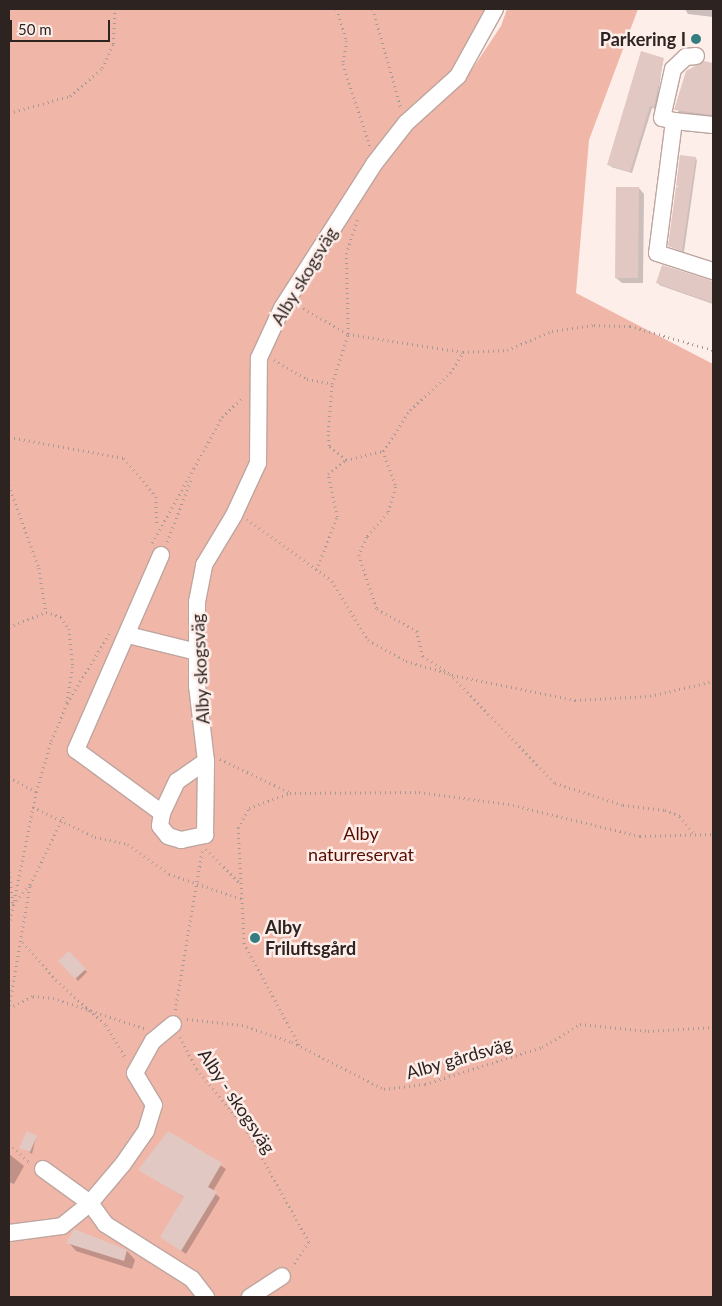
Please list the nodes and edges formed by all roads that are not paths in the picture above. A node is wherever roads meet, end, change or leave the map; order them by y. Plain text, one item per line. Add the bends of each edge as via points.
1 (495, 9) edge
2 (696, 56) dead end
3 (674, 121) junction
4 (713, 125) edge
5 (713, 271) edge
6 (155, 554) road end
7 (128, 636) junction
8 (197, 652) junction
9 (206, 756) junction
10 (162, 813) junction
11 (174, 1026) road end
12 (43, 1169) road end
13 (90, 1203) junction
14 (9, 1233) edge
15 (282, 1276) road end
16 (206, 1297) edge
17 (250, 1297) edge

1 - 8 street, Alby skogsväg via 458,76 406,123 374,164 287,299 261,353 255,385 258,463 234,516 204,565 197,602
2 - 3 street via 686,57 673,69 668,83 662,118
3 - 4 street
3 - 5 street via 657,253
6 - 7 street
7 - 8 street
7 - 10 street via 96,697 76,750
8 - 9 street, Alby skogsväg
9 - 10 street via 177,781
9 - 10 street, Alby skogsväg via 204,840 181,840 168,836 160,826
11 - 13 street via 142,1056 135,1072 151,1095 150,1120 138,1145
12 - 13 street
13 - 14 street via 62,1226
13 - 16 street via 105,1224 192,1279
15 - 17 street

